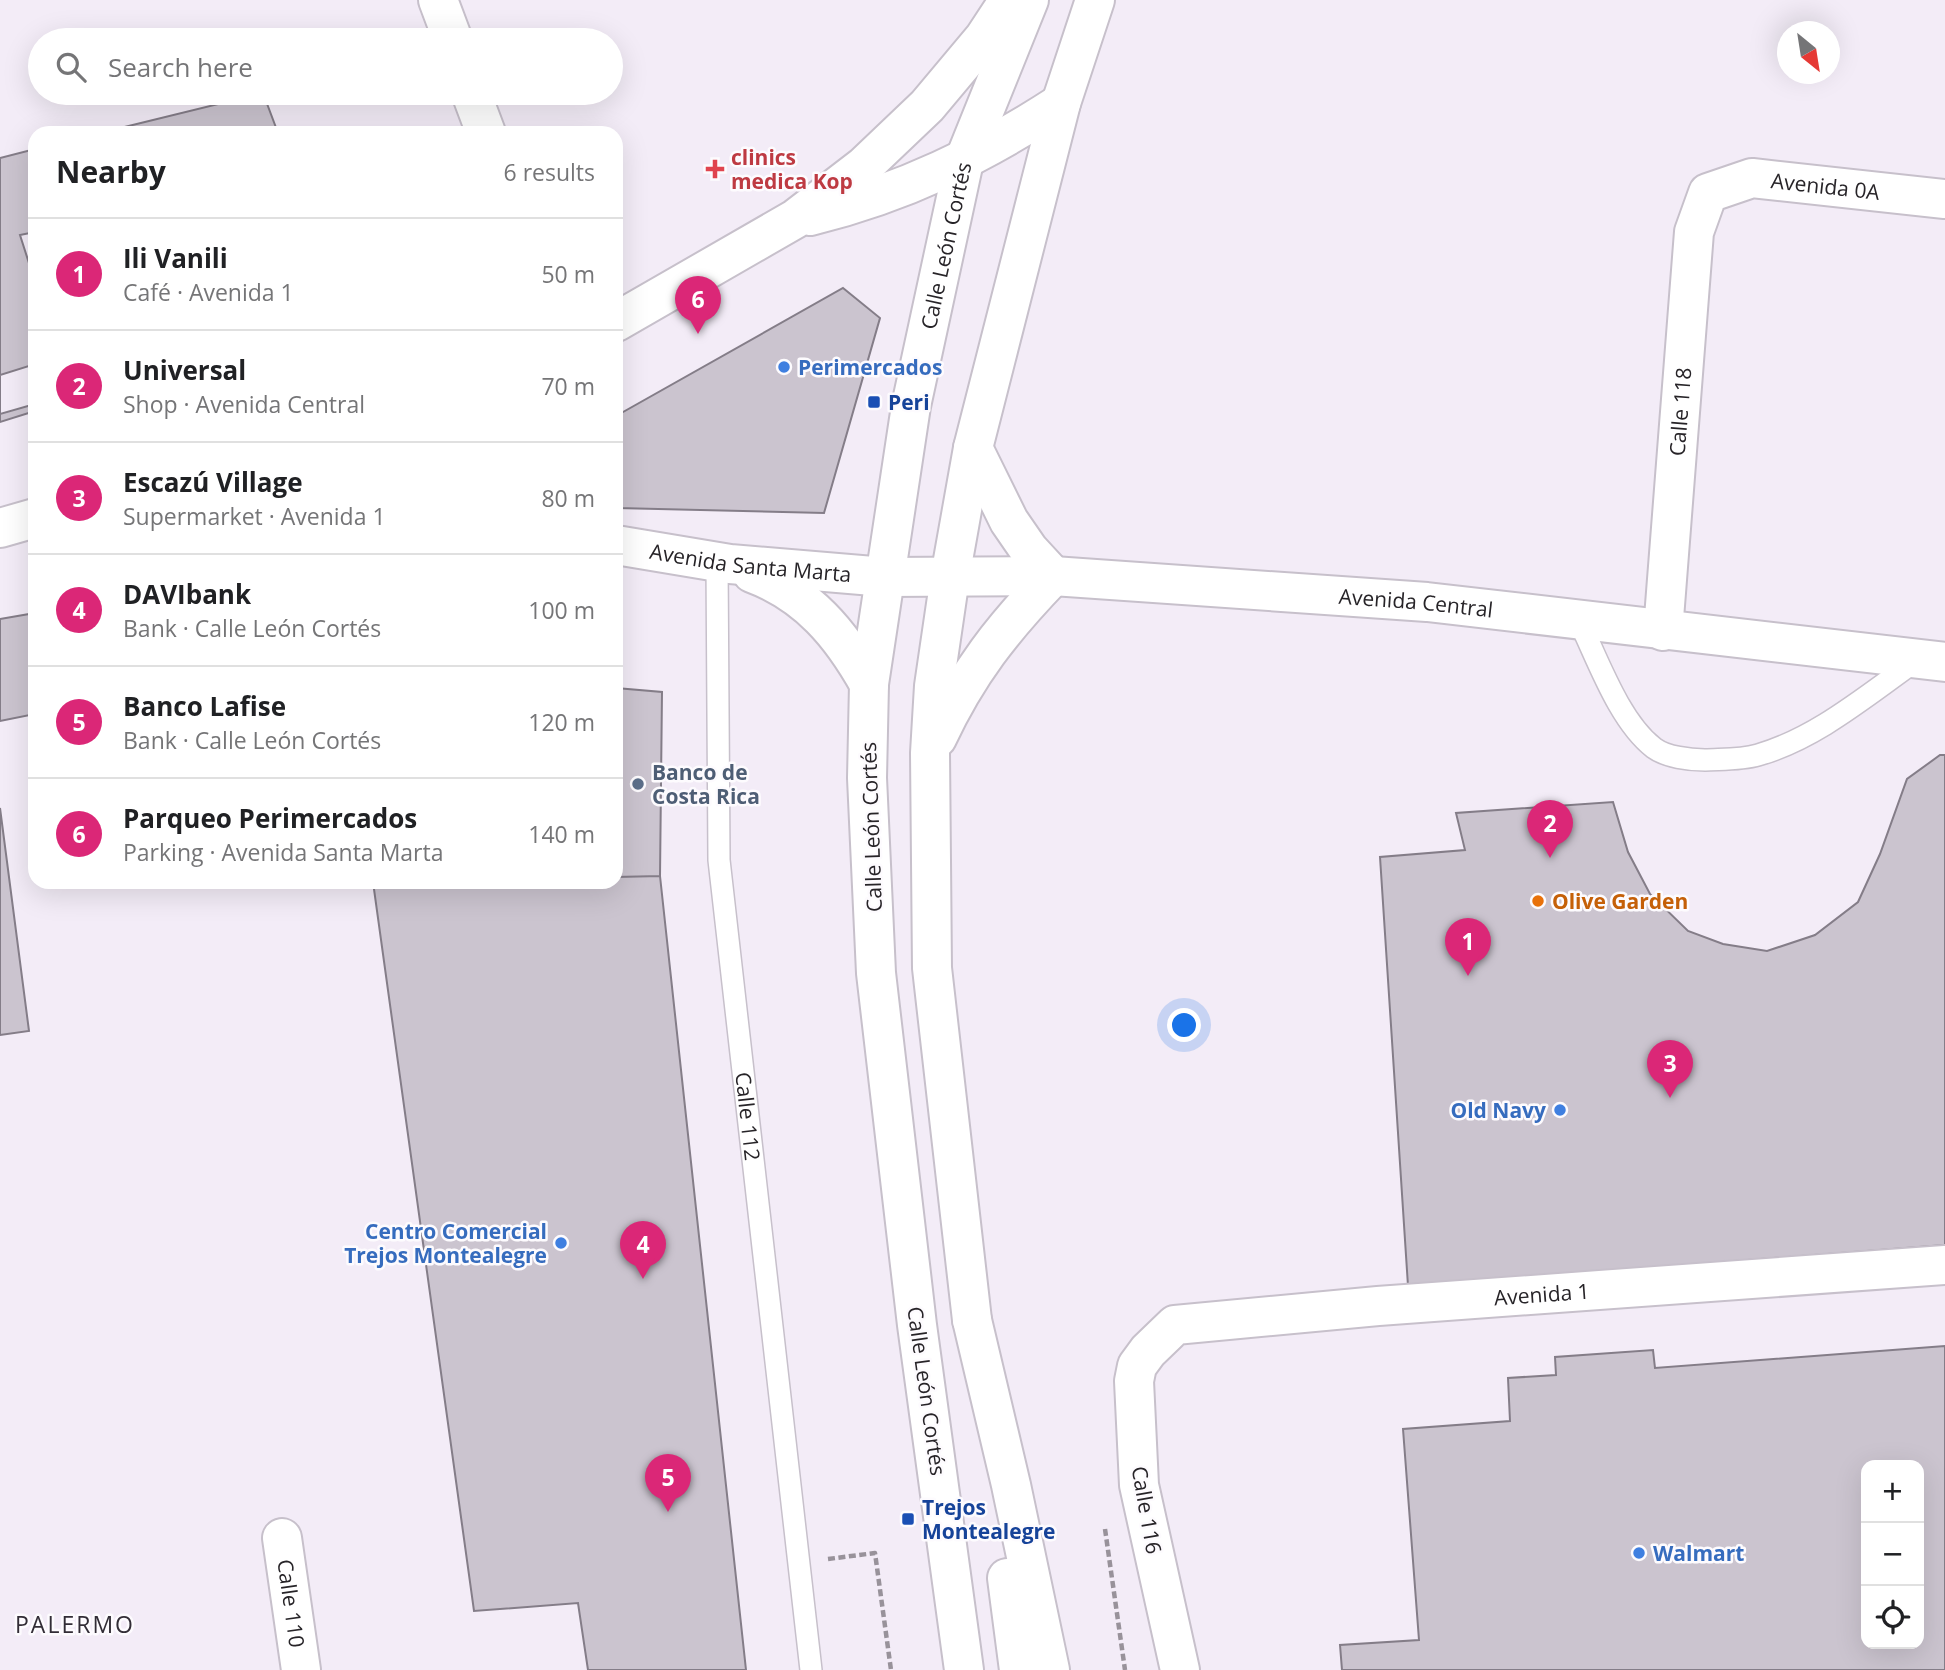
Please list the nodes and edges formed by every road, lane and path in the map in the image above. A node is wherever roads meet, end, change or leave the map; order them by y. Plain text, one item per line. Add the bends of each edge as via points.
1 (438, 0) edge
2 (1009, 0) edge
3 (1028, 0) edge
4 (1095, 0) edge
5 (448, 28) edge
6 (1061, 103) junction
7 (475, 105) edge
8 (483, 126) edge
9 (964, 160) junction
10 (1708, 193) joint
11 (1945, 199) edge
12 (795, 219) junction
13 (623, 317) edge
14 (973, 447) junction
15 (28, 520) edge
16 (0, 528) edge
17 (623, 546) edge
18 (724, 563) junction
19 (950, 576) junction
20 (1053, 576) junction
21 (885, 577) junction
22 (1579, 621) junction
23 (1663, 631) junction
24 (1931, 661) edge
25 (869, 684) junction
26 (930, 753) junction
27 (1945, 1265) edge
28 (972, 1320) junction
29 (1148, 1351) joint
30 (1104, 1516) dead end
31 (282, 1538) dead end
32 (800, 1562) junction
33 (301, 1670) edge
34 (811, 1670) edge
35 (891, 1670) edge
36 (964, 1670) edge
37 (1019, 1670) edge
38 (1050, 1670) edge
39 (1125, 1670) edge
40 (1181, 1670) edge

1 - 5 main road
2 - 12 main road via 927,106 864,166
3 - 9 main road, Calle León Cortés
4 - 6 main road
6 - 9 main road
6 - 14 main road
7 - 8 main road
9 - 12 main road via 853,205
9 - 21 main road, Calle León Cortés via 911,406
10 - 11 main road, Avenida 0A via 1752,178
10 - 23 main road, Calle 118 via 1694,232
12 - 13 main road
14 - 19 main road
14 - 20 main road via 1009,521
15 - 16 main road
17 - 18 main road, Avenida Santa Marta
18 - 21 main road, Avenida Santa Marta
18 - 25 main road via 765,577 798,597 851,651
18 - 32 lane, Calle 112 via 719,860
19 - 20 main road, Avenida Central
19 - 21 main road, Avenida Central
19 - 26 main road via 933,686
20 - 22 main road, Avenida Central via 1427,602
20 - 26 main road via 981,658
21 - 25 main road, Calle León Cortés
22 - 23 main road, Avenida Central
22 - 24 lane via 1633,726 1656,750 1691,760 1757,755 1791,741
23 - 24 main road, Avenida Central
25 - 36 main road, Calle León Cortés via 867,778 876,974
26 - 28 main road via 932,968
27 - 29 main road, Avenida 1 via 1175,1325
28 - 37 main road
28 - 38 main road
29 - 40 main road, Calle 116 via 1133,1381 1139,1485
30 - 39 path
31 - 33 main road, Calle 110
32 - 34 lane, Calle 112
32 - 35 path via 875,1553

